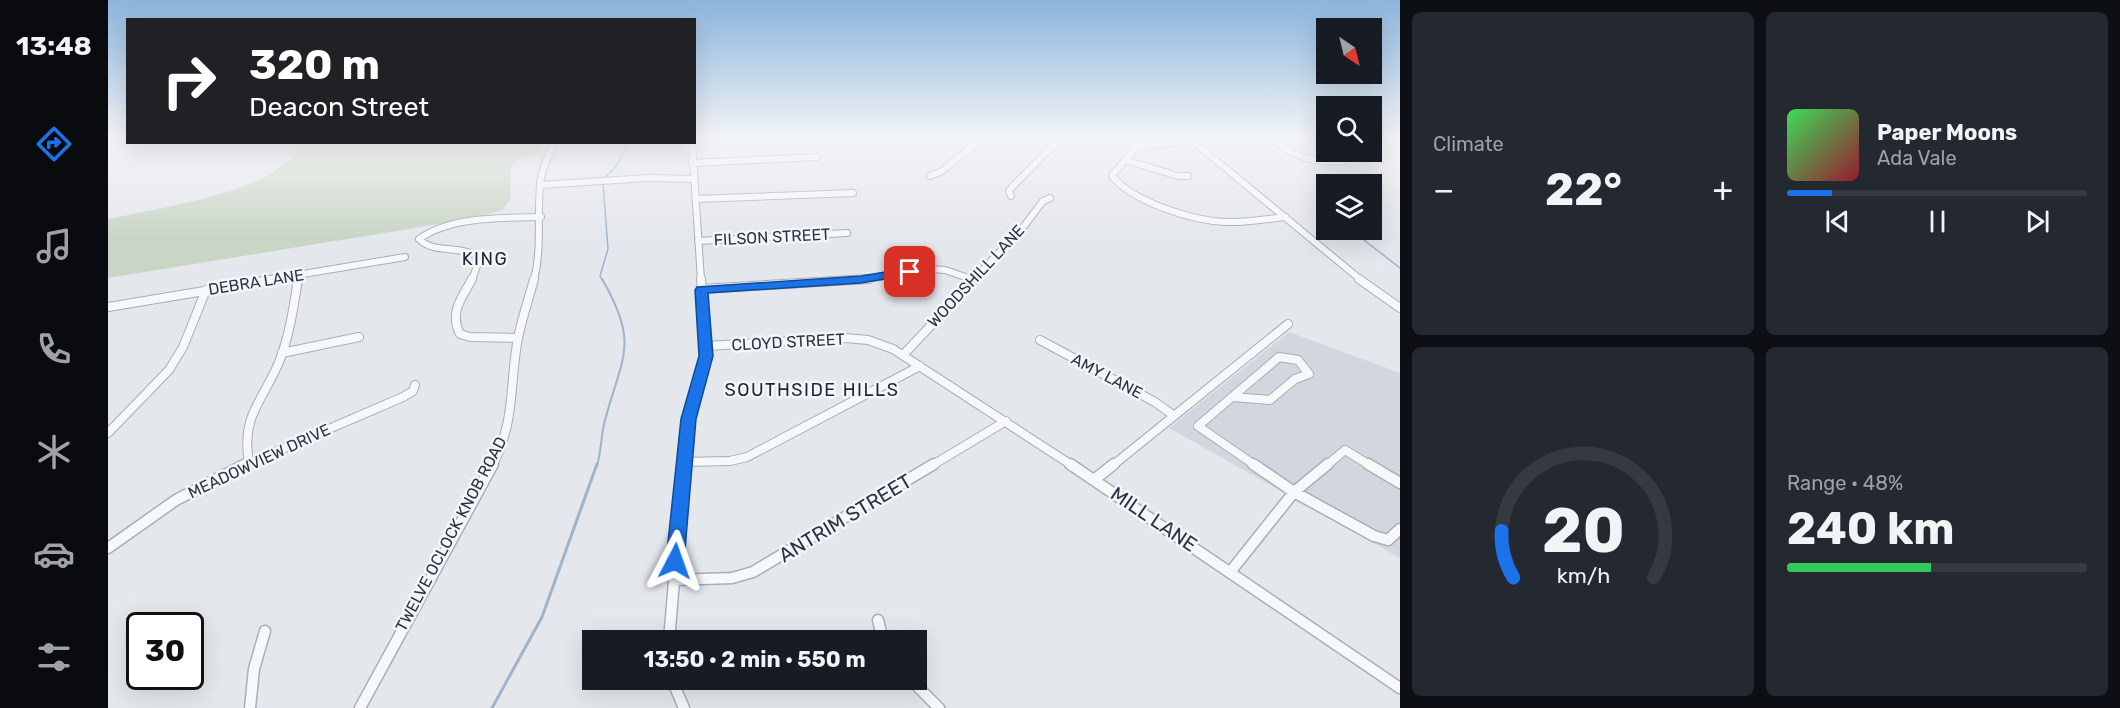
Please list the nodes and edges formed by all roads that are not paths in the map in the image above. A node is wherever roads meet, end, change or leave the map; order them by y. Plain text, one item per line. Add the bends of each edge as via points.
1 (543, 171) edge
2 (694, 171) edge
3 (942, 171) edge
4 (1028, 171) edge
5 (1116, 171) edge
6 (1162, 171) edge
7 (1229, 171) edge
8 (930, 176) dead end
9 (1188, 176) dead end
10 (695, 179) junction
11 (540, 185) junction
12 (853, 193) dead end
13 (1011, 196) dead end
14 (1050, 198) dead end
15 (695, 199) junction
16 (541, 217) junction
17 (1286, 217) junction
18 (847, 233) dead end
19 (698, 240) junction
20 (405, 257) dead end
21 (299, 275) junction
22 (974, 280) junction
23 (206, 290) junction
24 (701, 290) junction
25 (108, 307) edge
26 (1400, 308) edge
27 (1288, 324) dead end
28 (359, 338) dead end
29 (518, 338) junction
30 (1040, 340) dead end
31 (706, 346) junction
32 (282, 353) junction
33 (903, 355) junction
34 (920, 366) junction
35 (415, 385) dead end
36 (1233, 397) junction
37 (1173, 415) junction
38 (1006, 422) junction
39 (108, 433) edge
40 (249, 462) junction
41 (684, 462) junction
42 (1095, 479) junction
43 (1400, 483) edge
44 (1294, 492) junction
45 (1400, 529) edge
46 (108, 548) edge
47 (1231, 571) junction
48 (674, 580) junction
49 (878, 620) dead end
50 (670, 630) edge
51 (880, 630) edge
52 (265, 631) dead end
53 (1400, 688) edge
54 (676, 690) edge
55 (921, 690) edge
56 (250, 708) edge
57 (360, 708) edge
58 (684, 708) edge
59 (939, 708) edge

1 - 11 street, TWELVE OCLOCK KNOB ROAD
2 - 10 street
3 - 8 street
4 - 13 street via 1009,191
5 - 17 street via 1112,176 1115,182 1131,194 1204,219 1221,222
6 - 9 street
7 - 17 street
10 - 11 street
10 - 15 street
11 - 16 street, TWELVE OCLOCK KNOB ROAD
12 - 15 street
14 - 22 street, WOODSHILL LANE via 1043,201
15 - 19 street
16 - 29 street, TWELVE OCLOCK KNOB ROAD via 539,260
16 - 29 street via 490,218 433,231 420,239 426,245 463,248 477,256 478,265 456,309 455,324 460,334
17 - 26 street
18 - 19 street, FILSON STREET
19 - 24 street
20 - 21 street, DEBRA LANE
21 - 23 street, DEBRA LANE
21 - 32 street
22 - 24 street via 930,269 861,280
22 - 33 street, WOODSHILL LANE
23 - 25 street, DEBRA LANE
23 - 39 street via 178,357
24 - 31 street
27 - 37 street
28 - 32 street
29 - 57 street, TWELVE OCLOCK KNOB ROAD via 514,397 498,454
30 - 37 street, AMY LANE
31 - 33 street, CLOYD STREET via 845,338 876,342
31 - 41 street via 704,367 688,419
32 - 40 street via 248,419 244,438
33 - 34 street, MILL LANE
34 - 38 street, MILL LANE
34 - 41 street via 747,457
35 - 40 street, MEADOWVIEW DRIVE via 403,397
36 - 36 street via 1279,357 1294,357 1305,363 1309,374 1295,379 1270,400
36 - 44 street via 1198,426
37 - 42 street
38 - 42 street, MILL LANE
38 - 48 street, ANTRIM STREET via 753,572 732,578
40 - 46 street, MEADOWVIEW DRIVE via 173,501
41 - 48 street
42 - 47 street, MILL LANE
43 - 44 street via 1345,450
44 - 45 street via 1380,538 1388,540
44 - 47 street
47 - 53 street, MILL LANE
48 - 50 street
49 - 51 street
52 - 56 street via 254,669
54 - 58 street
55 - 59 street

